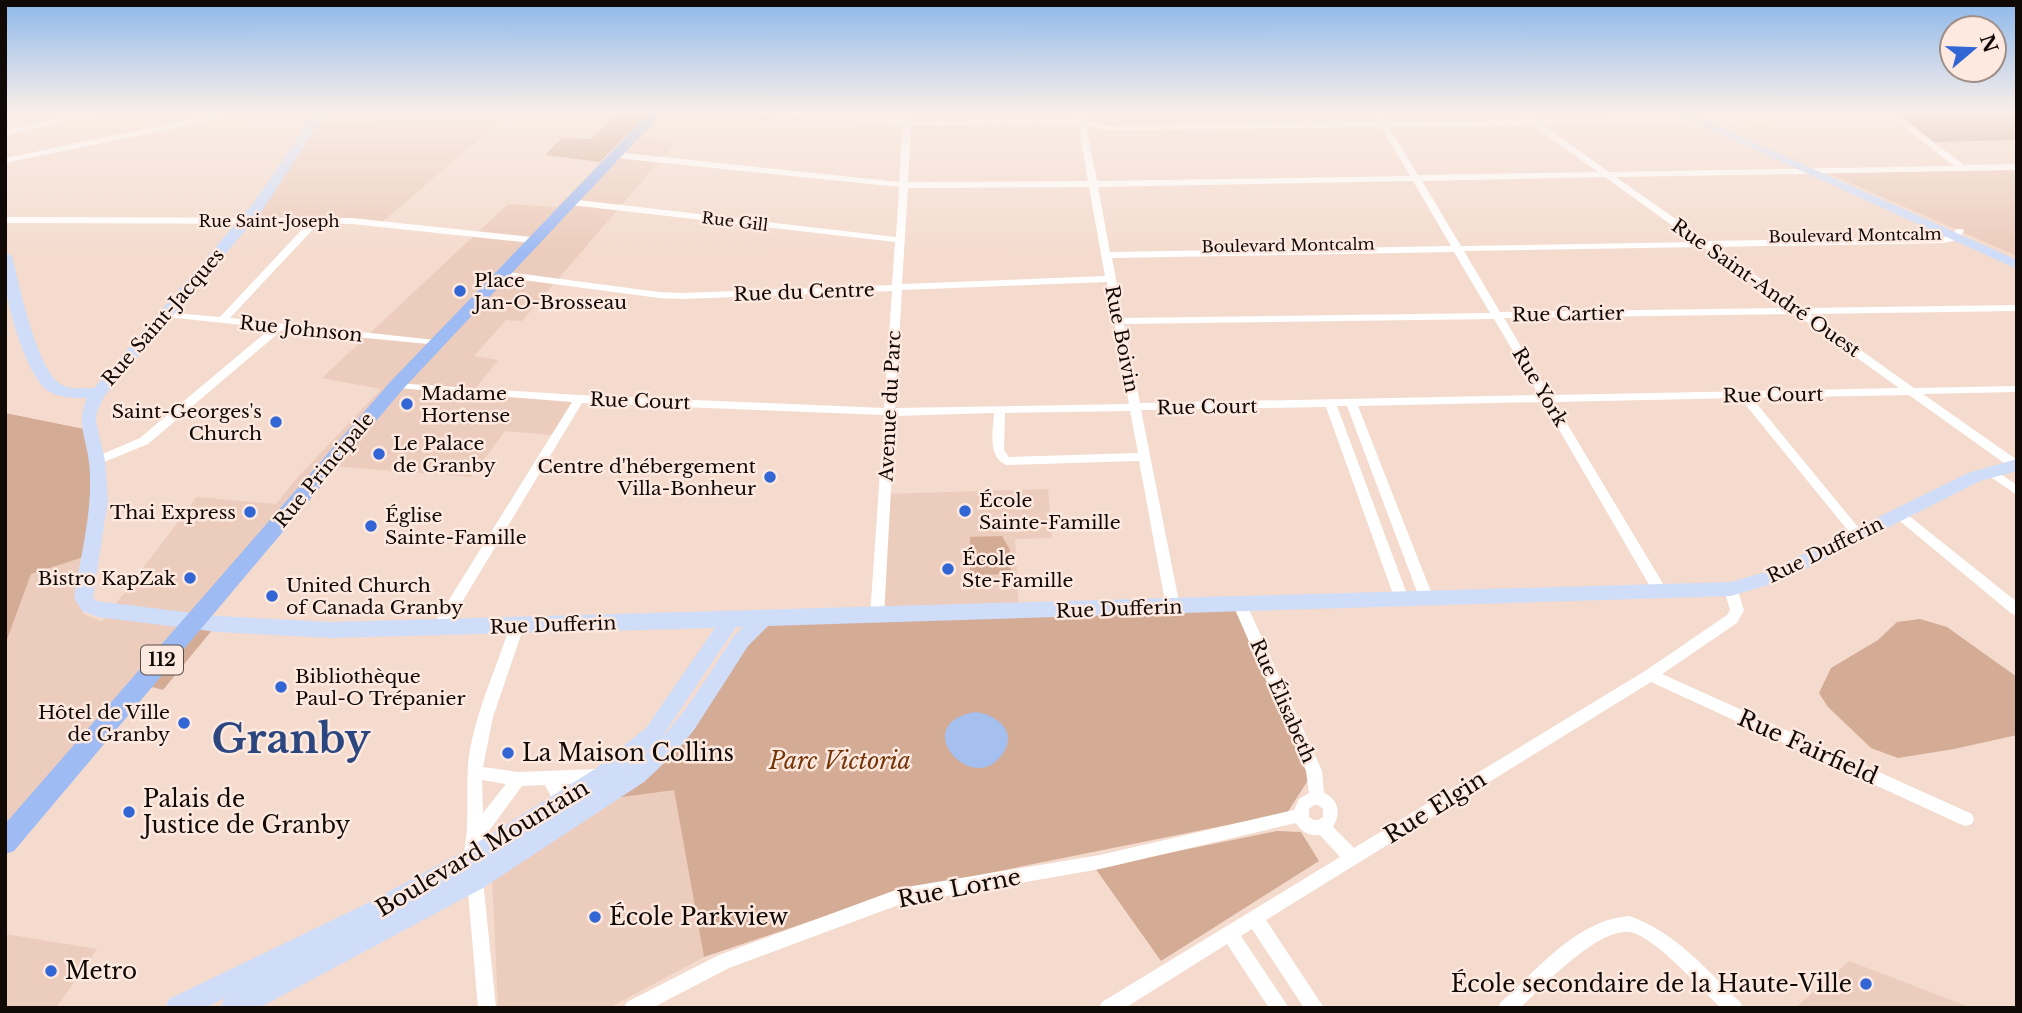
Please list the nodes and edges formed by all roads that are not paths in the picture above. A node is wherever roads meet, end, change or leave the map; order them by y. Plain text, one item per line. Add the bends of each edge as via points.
1 (289, 158) edge
2 (613, 158) edge
3 (647, 158) edge
4 (905, 158) edge
5 (1087, 158) edge
6 (1404, 158) edge
7 (1584, 158) edge
8 (1785, 158) edge
9 (1950, 158) edge
10 (1961, 167) junction
11 (2017, 167) edge
12 (1811, 170) junction
13 (1607, 175) junction
14 (1416, 178) junction
15 (1092, 184) junction
16 (903, 185) junction
17 (570, 202) junction
18 (5, 220) edge
19 (246, 220) junction
20 (315, 221) junction
21 (1953, 234) junction
22 (533, 240) junction
23 (900, 240) junction
24 (1701, 242) junction
25 (1455, 245) junction
26 (1105, 251) junction
27 (2017, 256) edge
28 (5, 257) edge
29 (2017, 265) edge
30 (500, 274) junction
31 (1111, 279) junction
32 (897, 288) junction
33 (2017, 308) edge
34 (1797, 310) junction
35 (167, 314) junction
36 (1497, 315) junction
37 (222, 320) junction
38 (1119, 321) junction
39 (280, 326) junction
40 (435, 344) junction
41 (397, 385) junction
42 (2017, 389) edge
43 (1912, 391) junction
44 (97, 393) junction
45 (1744, 396) junction
46 (1546, 398) junction
47 (579, 399) junction
48 (1352, 404) junction
49 (1331, 405) junction
50 (1135, 408) junction
51 (1000, 409) junction
52 (889, 412) junction
53 (1144, 457) junction
54 (97, 461) junction
55 (2016, 465) edge
56 (1990, 471) junction
57 (1361, 486) junction
58 (1383, 486) junction
59 (2017, 491) edge
60 (1899, 514) junction
61 (1858, 534) junction
62 (1731, 589) junction
63 (1660, 591) junction
64 (1401, 597) junction
65 (1426, 597) junction
66 (1240, 606) junction
67 (1173, 607) junction
68 (2017, 610) edge
69 (877, 616) junction
70 (763, 619) junction
71 (730, 620) junction
72 (195, 621) junction
73 (517, 626) junction
74 (439, 628) junction
75 (1650, 675) junction
76 (475, 772) junction
77 (603, 776) junction
78 (549, 777) junction
79 (518, 779) junction
80 (1317, 799) junction
81 (563, 813) junction
82 (1301, 815) junction
83 (1966, 819) dead end
84 (1323, 827) junction
85 (477, 834) junction
86 (5, 843) edge
87 (1352, 858) junction
88 (473, 870) junction
89 (1254, 918) junction
90 (1229, 933) junction
91 (191, 1005) edge
92 (233, 1008) edge
93 (487, 1008) edge
94 (633, 1008) edge
95 (1108, 1008) edge
96 (1280, 1008) edge
97 (1315, 1008) edge
98 (1507, 1008) edge
99 (1734, 1008) edge

1 - 19 main road, Rue Saint-Jacques
2 - 17 main road, Rue Principale / 112
3 - 16 street
4 - 16 street, Avenue du Parc
5 - 15 street, Rue Boivin
6 - 14 street, Rue York
7 - 13 street, Rue Saint-André Ouest
8 - 12 main road
9 - 10 street
10 - 11 street
10 - 12 street
12 - 13 street
12 - 21 main road
13 - 14 street
13 - 24 street, Rue Saint-André Ouest
14 - 15 street
14 - 25 street, Rue York
15 - 16 street
15 - 26 street, Rue Boivin
16 - 23 street, Avenue du Parc
17 - 22 main road, Rue Principale / 112
17 - 23 street, Rue Gill
18 - 19 street, Rue Saint-Joseph
19 - 20 street, Rue Saint-Joseph
19 - 35 main road, Rue Saint-Jacques
20 - 22 street, Rue Saint-Joseph
20 - 37 street
21 - 24 street, Boulevard Montcalm
21 - 27 main road
21 - 29 main road
22 - 30 main road, Rue Principale / 112
23 - 32 street, Avenue du Parc
24 - 25 street, Boulevard Montcalm
24 - 34 street, Rue Saint-André Ouest
25 - 26 street, Boulevard Montcalm
25 - 36 street, Rue York
26 - 31 street, Rue Boivin
28 - 44 main road via 26,337 47,382 63,391
30 - 32 street, Rue du Centre via 659,295
30 - 40 main road, Rue Principale / 112
31 - 32 street, Rue du Centre
31 - 38 street, Rue Boivin
32 - 52 street, Avenue du Parc
33 - 34 street, Rue Cartier
34 - 36 street, Rue Cartier
34 - 43 street, Rue Saint-André Ouest
35 - 37 street, Rue Johnson
35 - 44 main road, Rue Saint-Jacques
36 - 38 street, Rue Cartier
36 - 46 street, Rue York
37 - 39 street, Rue Johnson
38 - 50 street, Rue Boivin
39 - 40 street, Rue Johnson
39 - 54 street via 144,441
40 - 41 main road, Rue Principale / 112
41 - 47 street, Rue Court
41 - 72 main road, Rue Principale / 112
42 - 43 street, Rue Court
43 - 45 street, Rue Court
43 - 55 street, Rue Saint-André Ouest
44 - 54 main road, Rue Saint-Jacques via 88,421
45 - 46 street, Rue Court
45 - 61 street
46 - 48 street, Rue Court
46 - 63 street, Rue York
47 - 52 street, Rue Court
47 - 74 street
48 - 49 street, Rue Court
48 - 58 street
49 - 50 street, Rue Court
49 - 57 street
50 - 51 street, Rue Court
50 - 53 street, Rue Boivin
51 - 52 street, Rue Court
51 - 53 street via 998,450 1006,461
52 - 69 street, Avenue du Parc
53 - 67 street, Rue Boivin
54 - 72 main road, Rue Saint-Jacques via 99,500 83,598 98,610
55 - 56 main road, Rue Dufferin
56 - 59 street
56 - 60 main road, Rue Dufferin
57 - 58 street
57 - 64 street
58 - 65 street
60 - 61 main road, Rue Dufferin
60 - 68 street
61 - 62 main road, Rue Dufferin via 1775,576
62 - 63 main road, Rue Dufferin
62 - 75 street, Rue Elgin via 1737,610 1732,619
63 - 65 main road, Rue Dufferin
64 - 65 main road, Rue Dufferin
64 - 66 main road, Rue Dufferin
66 - 67 main road, Rue Dufferin
66 - 80 street, Rue Élisabeth via 1314,771
67 - 69 main road, Rue Dufferin
69 - 70 main road, Rue Dufferin
70 - 71 main road, Rue Dufferin
70 - 81 main road, Boulevard Mountain via 741,641 670,745 636,775
71 - 73 main road, Rue Dufferin
71 - 77 main road, Boulevard Mountain via 653,734
72 - 74 main road, Rue Dufferin via 331,630
72 - 86 main road, Rue Principale / 112
73 - 74 main road, Rue Dufferin
73 - 76 street
75 - 83 street, Rue Fairfield
75 - 87 street, Rue Elgin
76 - 79 street
76 - 85 street
77 - 78 street
77 - 81 main road, Boulevard Mountain
78 - 79 street
78 - 81 street
79 - 85 street
80 - 82 street via 1305,801
80 - 84 street via 1331,811 1331,821
81 - 88 main road, Boulevard Mountain
82 - 84 street via 1309,825
82 - 94 street, Rue Lorne via 1100,862 901,896 725,961
84 - 87 street
85 - 88 street
87 - 89 street, Rue Elgin
88 - 91 main road, Boulevard Mountain via 378,910
88 - 92 main road, Boulevard Mountain
88 - 93 street
89 - 90 street, Rue Elgin
89 - 97 street
90 - 95 street, Rue Elgin
90 - 96 street
98 - 99 street via 1590,936 1629,924 1659,938

